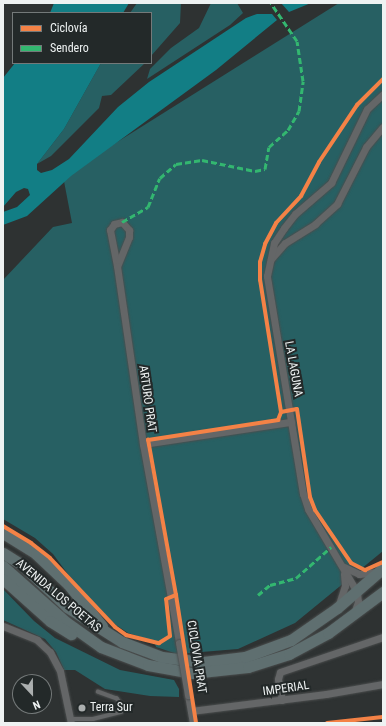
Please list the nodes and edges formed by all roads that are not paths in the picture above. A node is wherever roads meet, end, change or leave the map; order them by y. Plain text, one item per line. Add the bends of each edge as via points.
1 (383, 94) edge
2 (383, 127) edge
3 (270, 261) junction
4 (117, 266) junction
5 (291, 422) junction
6 (143, 444) junction
7 (3, 533) edge
8 (3, 553) edge
9 (3, 566) edge
10 (342, 566) junction
11 (383, 568) edge
12 (3, 579) edge
13 (357, 592) junction
14 (383, 592) edge
15 (337, 608) junction
16 (351, 616) junction
17 (3, 626) edge
18 (110, 636) junction
19 (383, 637) edge
20 (110, 652) junction
21 (383, 684) edge
22 (98, 692) dead end
23 (282, 700) junction
24 (191, 711) junction
25 (71, 721) edge
26 (193, 723) edge

1 - 3 street, LA LAGUNA via 367,110 331,183 295,214 284,228 274,243
2 - 3 street via 366,147 337,204 315,224 285,243
3 - 5 street, LA LAGUNA via 267,276
4 - 4 street, ARTURO PRAT via 110,230 114,224 122,222 129,230
4 - 6 street, ARTURO PRAT
5 - 6 street
5 - 10 street, LA LAGUNA via 303,494 308,509
6 - 24 street, ARTURO PRAT, bridge
7 - 18 main road via 23,544 68,584
8 - 18 main road, AVENIDA LOS POETAS via 22,565 67,608
9 - 20 main road, AVENIDA LOS POETAS via 66,622
10 - 11 street via 364,574
10 - 13 street, LA LAGUNA
10 - 15 street via 345,586
11 - 13 main road, AVENIDA LOS POETAS
12 - 20 main road via 50,620 78,638
13 - 15 main road, AVENIDA LOS POETAS
13 - 16 street via 357,606
14 - 16 main road, AVENIDA LOS POETAS
15 - 18 main road, AVENIDA LOS POETAS via 305,632 281,645 231,660 189,661 162,657
16 - 20 main road, AVENIDA LOS POETAS via 328,634 296,651 262,664 234,670 178,671 148,665
17 - 25 street via 37,640 50,652 60,671
19 - 23 street via 280,672 278,679
21 - 23 street, IMPERIAL
22 - 25 lane via 117,699 122,706 121,712
23 - 24 street, IMPERIAL
24 - 26 street, ARTURO PRAT

